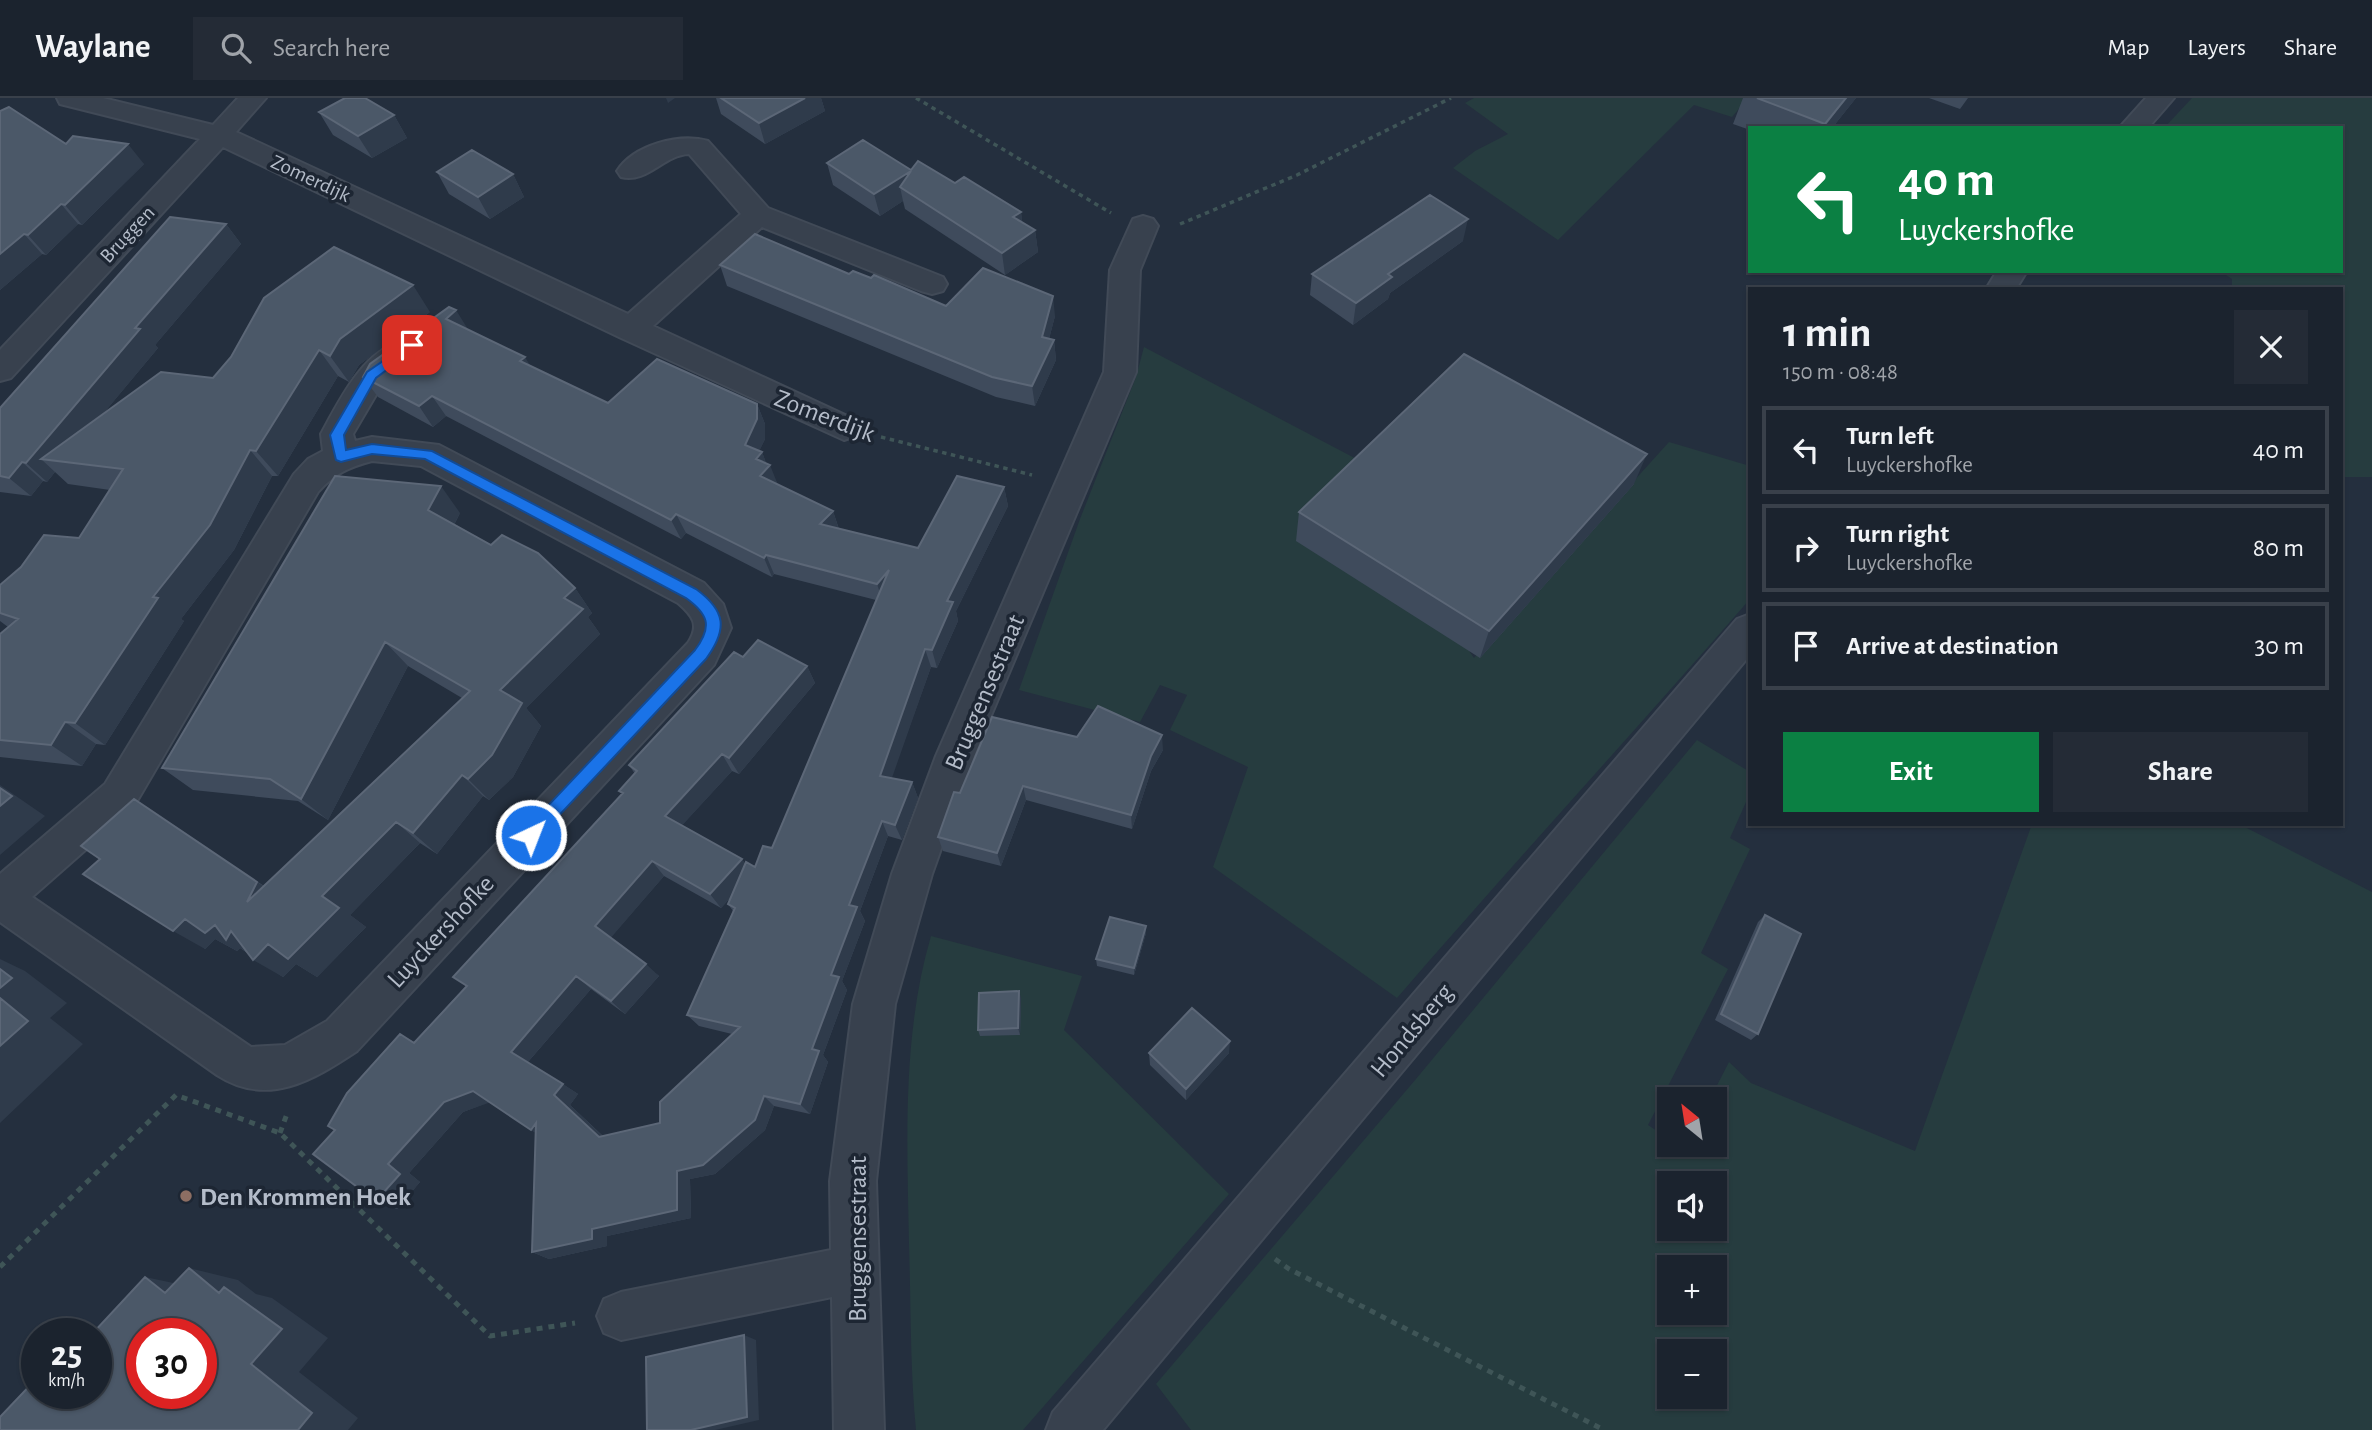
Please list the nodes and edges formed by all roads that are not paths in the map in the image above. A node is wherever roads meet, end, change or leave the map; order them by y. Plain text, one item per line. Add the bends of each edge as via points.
1 (71, 98) edge
2 (253, 98) edge
3 (2161, 98) edge
4 (2135, 126) edge
5 (219, 135) junction
6 (631, 172) dead end
7 (758, 215) junction
8 (1143, 226) road end
9 (932, 284) dead end
10 (630, 329) junction
11 (432, 330) edge
12 (0, 370) edge
13 (845, 428) road end
14 (341, 457) junction
15 (1748, 631) edge
16 (0, 899) edge
17 (855, 1269) junction
18 (621, 1316) road end
19 (859, 1430) edge
20 (1071, 1430) edge

1 - 5 street, Zomerdijk
2 - 5 street, Bruggen
3 - 4 street
5 - 10 street, Zomerdijk
5 - 12 street, Bruggen
6 - 7 street via 671,147 698,147
7 - 9 street
7 - 10 street
8 - 17 street, Bruggensestraat via 1125,270 1120,372 955,756 912,874 874,1004 853,1181
10 - 13 street, Zomerdijk
11 - 14 street via 372,375 337,435
14 - 16 street, Luyckershofke via 320,468 306,483 119,796
14 - 16 street, Luyckershofke via 372,449 427,454 691,593 708,606 714,619 711,641 342,1035 309,1058 281,1068 249,1068
15 - 20 street, Hondsberg
17 - 18 street
17 - 19 street, Bruggensestraat

